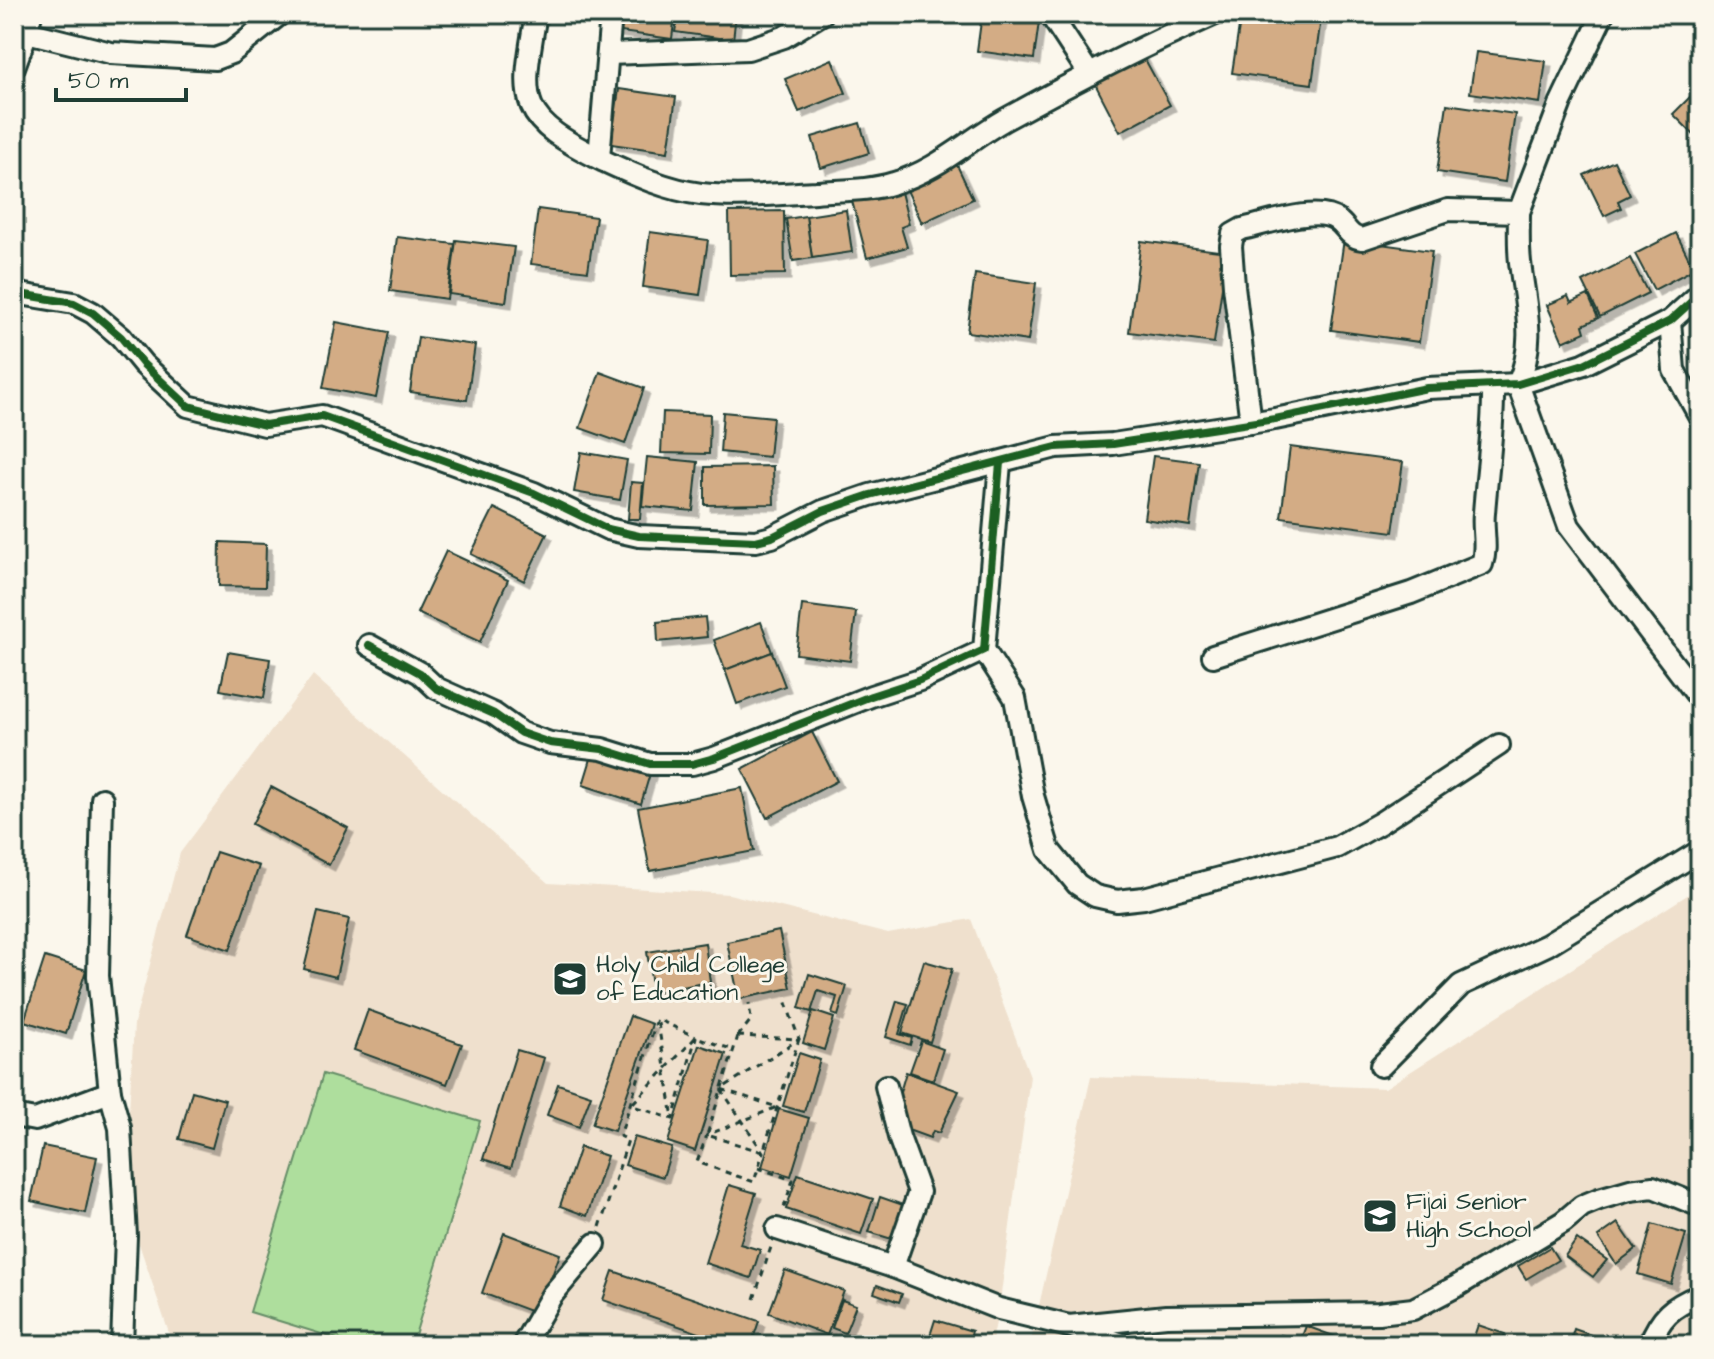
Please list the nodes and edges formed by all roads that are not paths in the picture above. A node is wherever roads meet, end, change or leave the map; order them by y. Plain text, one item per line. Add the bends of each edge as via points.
1 (280, 14) edge
2 (536, 14) edge
3 (611, 14) edge
4 (822, 14) edge
5 (1050, 14) edge
6 (1215, 14) edge
7 (1603, 14) edge
8 (29, 23) edge
9 (608, 54) junction
10 (14, 67) edge
11 (1090, 75) junction
12 (599, 158) junction
13 (1519, 212) junction
14 (14, 293) edge
15 (1700, 294) edge
16 (1670, 321) junction
17 (1518, 384) junction
18 (1493, 386) junction
19 (1700, 417) edge
20 (1251, 423) junction
21 (1000, 463) junction
22 (369, 645) dead end
23 (984, 650) junction
24 (1213, 656) dead end
25 (1700, 699) edge
26 (1499, 745) dead end
27 (102, 799) dead end
28 (1700, 851) edge
29 (1381, 1066) dead end
30 (886, 1086) dead end
31 (110, 1092) junction
32 (14, 1116) edge
33 (1700, 1206) edge
34 (777, 1229) dead end
35 (595, 1244) road end
36 (893, 1267) junction
37 (1700, 1295) edge
38 (1069, 1326) junction
39 (122, 1345) edge
40 (523, 1345) edge
41 (1125, 1345) edge
42 (1649, 1345) edge

1 - 8 street via 231,53 215,59 111,53
2 - 12 street via 528,49 527,95 536,118 560,138
3 - 9 street
4 - 9 street via 784,37 748,49
5 - 11 street
6 - 11 street
7 - 13 street via 1561,102
8 - 10 street
9 - 12 street
11 - 12 street via 1001,122 923,172 864,189 700,194
13 - 17 street via 1529,337
13 - 20 street via 1448,210 1362,239 1351,236 1336,218 1317,215 1233,234
14 - 21 street via 74,303 93,313 188,406 265,425 322,416 534,493 608,529 639,536 756,541 858,499
15 - 16 street
16 - 17 street via 1584,364
16 - 19 street via 1674,370
17 - 18 street
17 - 25 street via 1569,526
18 - 20 street via 1427,388
18 - 24 street via 1482,564 1411,593
20 - 21 street via 1056,447
21 - 23 street
22 - 23 street via 521,733 672,765 692,764 758,742
23 - 26 street via 1015,698 1049,850 1077,884 1095,896 1117,901 1337,847
27 - 31 street via 98,976
28 - 29 street via 1547,945 1461,985
30 - 36 street via 919,1192
31 - 32 street via 35,1120
31 - 39 street via 120,1128 124,1205
33 - 38 street via 1653,1187 1599,1199 1413,1309 1166,1316
34 - 36 street
35 - 40 street via 552,1295
36 - 38 street via 999,1309
37 - 42 street via 1662,1317
38 - 41 street

